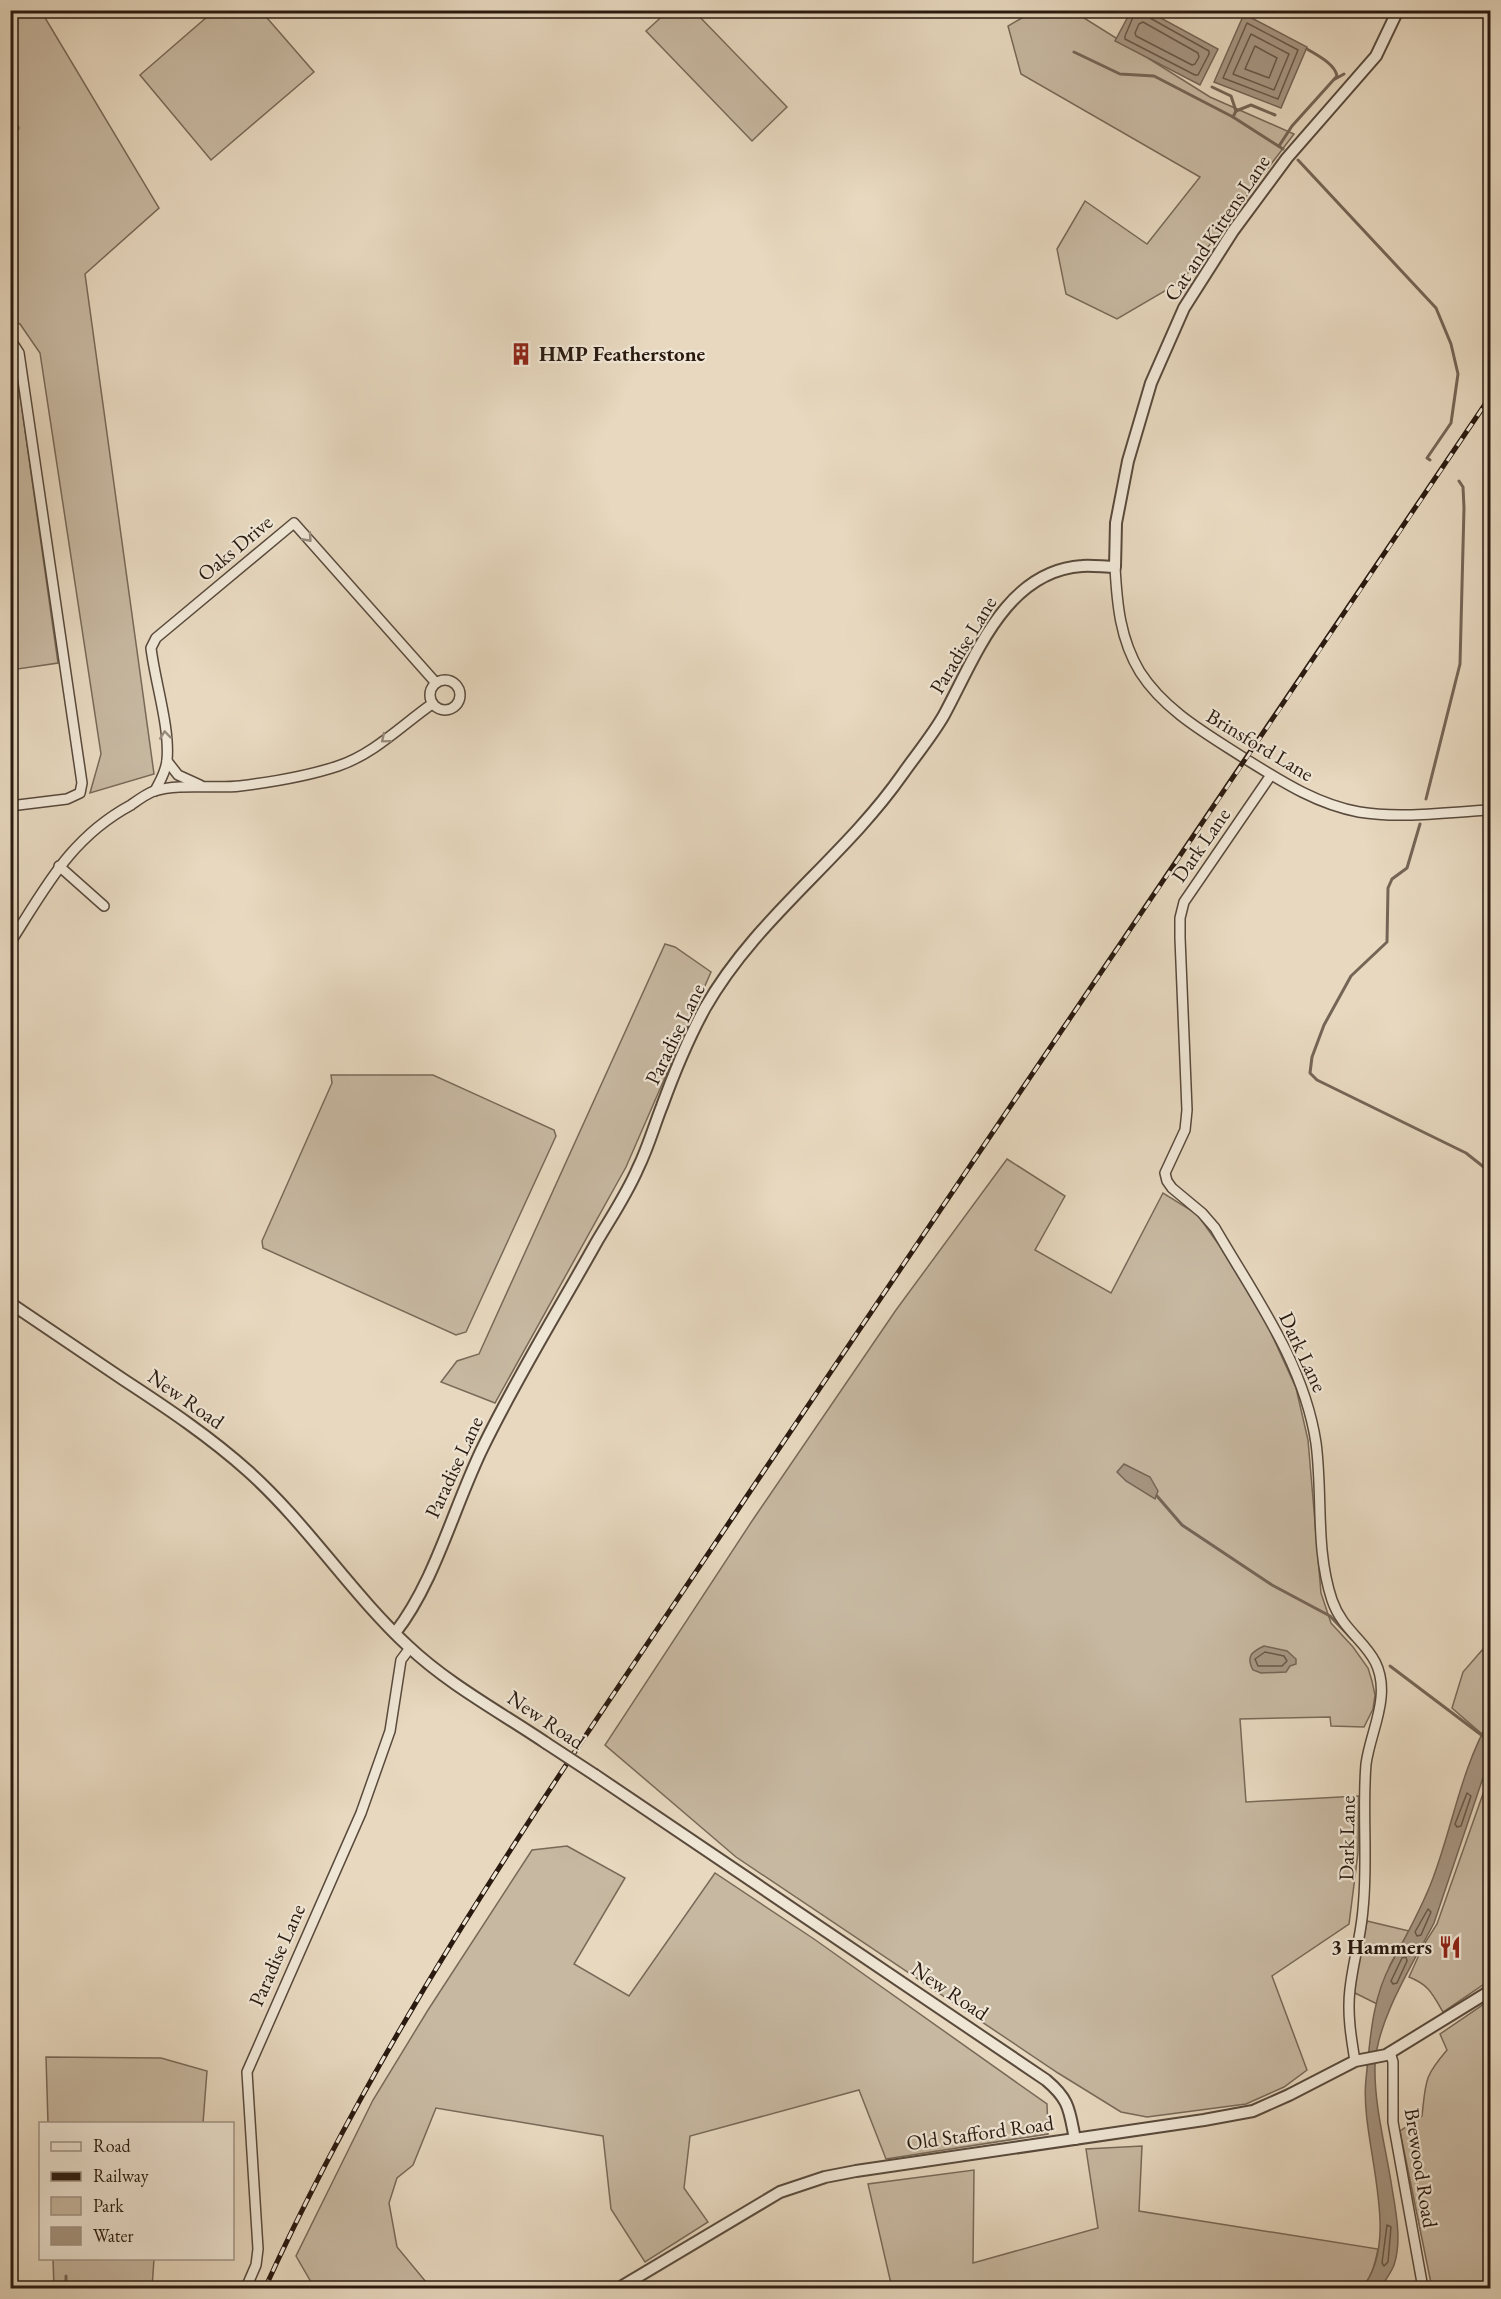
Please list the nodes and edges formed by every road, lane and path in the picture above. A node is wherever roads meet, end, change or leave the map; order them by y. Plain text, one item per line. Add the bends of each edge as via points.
1 (1398, 10) edge
2 (10, 339) edge
3 (1115, 567) junction
4 (436, 683) junction
5 (432, 704) junction
6 (167, 761) junction
7 (1271, 775) junction
8 (202, 786) junction
9 (155, 791) junction
10 (10, 806) edge
11 (1491, 810) edge
12 (59, 866) junction
13 (104, 906) dead end
14 (10, 943) edge
15 (10, 1303) edge
16 (395, 1633) junction
17 (410, 1648) junction
18 (1491, 1991) edge
19 (1388, 2054) junction
20 (1359, 2060) junction
21 (1075, 2139) junction
22 (246, 2289) edge
23 (619, 2289) edge
24 (1423, 2289) edge

1 - 3 street, Cat and Kittens Lane via 1376,56 1287,158 1233,231 1184,308 1151,383 1128,460 1116,523
2 - 10 street via 19,353 82,783 80,793 67,799
3 - 7 street, Brinsford Lane via 1118,618 1140,672 1190,723
3 - 16 street, Paradise Lane via 1079,566 1050,575 1029,585 1003,610 942,719 898,780 849,841 760,931 715,993 682,1057 638,1168 483,1447 422,1592
4 - 5 street via 430,694
4 - 5 street via 452,681 459,688 460,698 450,710
6 -> 4 street, Oaks Drive via 151,648 156,638 294,523
5 -> 8 street via 368,753 338,766 239,786
6 - 8 street via 178,775
6 - 9 street, Oaks Drive
7 - 11 street, Brinsford Lane via 1305,794 1361,812
7 - 20 street, Dark Lane via 1184,902 1180,938 1187,1110 1185,1130 1165,1173 1172,1188 1215,1228 1295,1369 1316,1444 1320,1538 1331,1597 1342,1621 1377,1662 1381,1675 1381,1698 1366,1763 1363,1909 1350,1990 1349,2022
8 - 9 street
9 - 12 street via 87,834
12 - 13 street
12 - 14 street
15 - 16 street, New Road via 196,1429 246,1469 292,1514
16 - 17 street, New Road
17 - 21 street, New Road, bridge via 1046,2080 1061,2092 1068,2105
17 - 22 street, Paradise Lane via 402,1660 390,1731 361,1813 247,2072 258,2249
18 - 19 street
19 - 20 street, Old Stafford Road
19 - 24 street, Brewood Road via 1393,2062 1393,2122
20 - 21 street, Old Stafford Road via 1253,2110
21 - 23 street, Old Stafford Road via 856,2171 801,2184 761,2202

